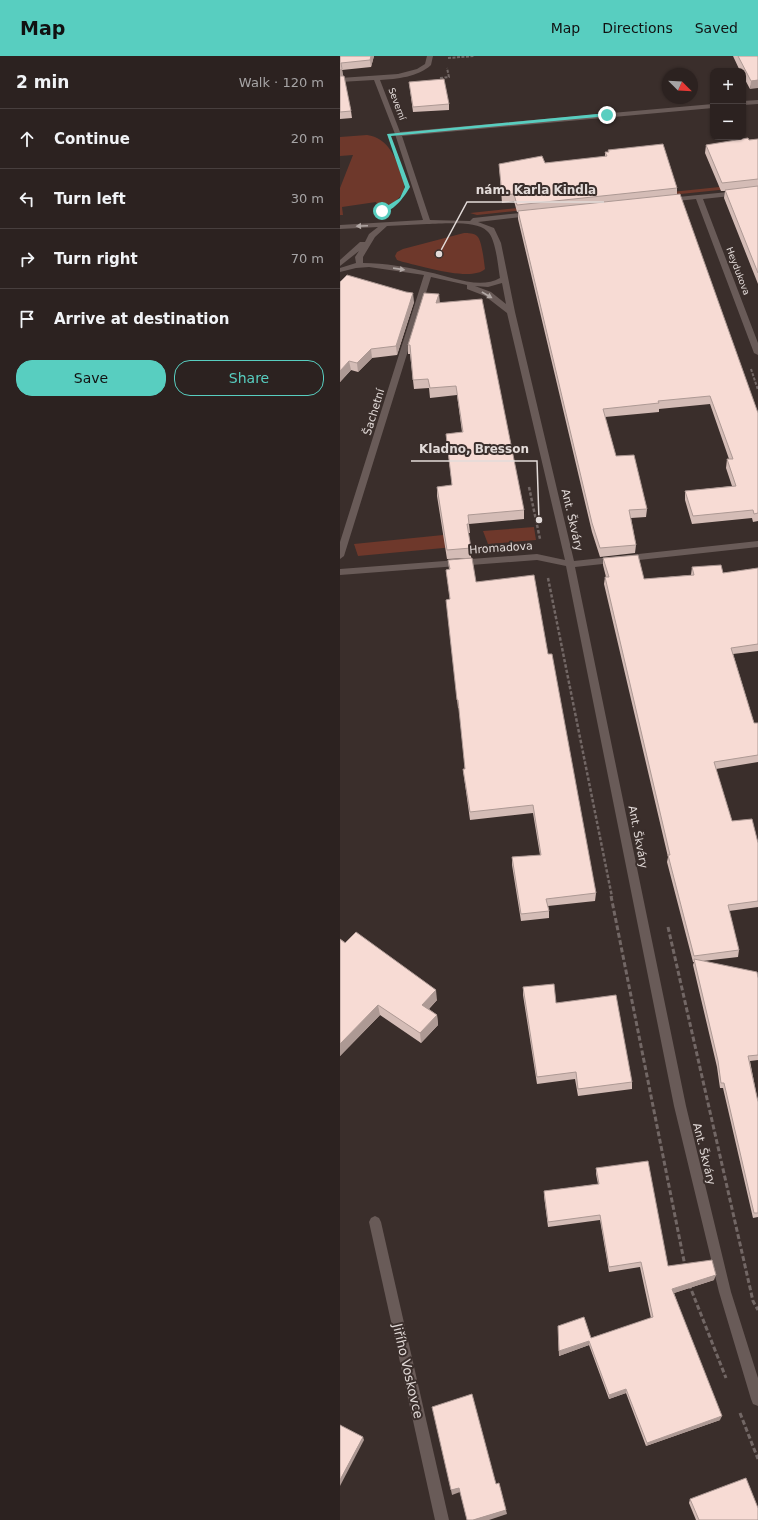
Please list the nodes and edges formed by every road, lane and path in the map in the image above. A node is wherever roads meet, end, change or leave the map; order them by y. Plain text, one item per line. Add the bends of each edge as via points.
1 (430, 56) edge
2 (475, 56) edge
3 (445, 58) dead end
4 (376, 77) junction
5 (340, 80) edge
6 (758, 102) edge
7 (746, 103) edge
8 (710, 106) edge
9 (398, 134) junction
10 (758, 190) edge
11 (699, 197) junction
12 (660, 201) edge
13 (541, 213) edge
14 (510, 216) junction
15 (427, 222) junction
16 (384, 224) junction
17 (340, 227) edge
18 (491, 230) junction
19 (372, 236) junction
20 (340, 264) edge
21 (360, 264) junction
22 (340, 270) edge
23 (428, 274) junction
24 (504, 279) junction
25 (460, 282) junction
26 (511, 312) junction
27 (758, 353) edge
28 (528, 484) dead end
29 (537, 542) dead end
30 (758, 544) edge
31 (340, 556) edge
32 (570, 564) junction
33 (340, 572) edge
34 (666, 919) dead end
35 (375, 1222) dead end
36 (758, 1310) edge
37 (758, 1398) edge
38 (442, 1520) edge

1 - 4 street, Severní via 428,65 418,71 407,75
2 - 3 path
4 - 5 street
4 - 9 street, Severní
6 - 7 street
8 - 9 street
9 - 15 street, Severní
10 - 11 street
11 - 12 street
11 - 27 street, Heydukova
13 - 14 street
14 - 15 street
14 - 18 street
15 - 16 street
15 - 18 street via 480,224
16 -> 17 street
16 - 19 street
18 - 24 street, Ant. Škváry via 497,243
19 - 20 street
19 - 21 street via 359,257
21 - 22 street
21 -> 23 street
23 - 25 street
23 - 31 street, Šachetní
24 - 25 street via 486,285
24 - 26 street, Ant. Škváry
25 -> 26 street via 488,294
26 - 32 street, Ant. Škváry
28 - 29 path via 540,539
30 - 32 street, Hromadova
32 - 33 street, Hromadova via 536,557
32 - 37 street, Ant. Škváry via 680,1106 725,1292
34 - 36 path via 753,1301
35 - 38 street, Jiřího Voskovce

